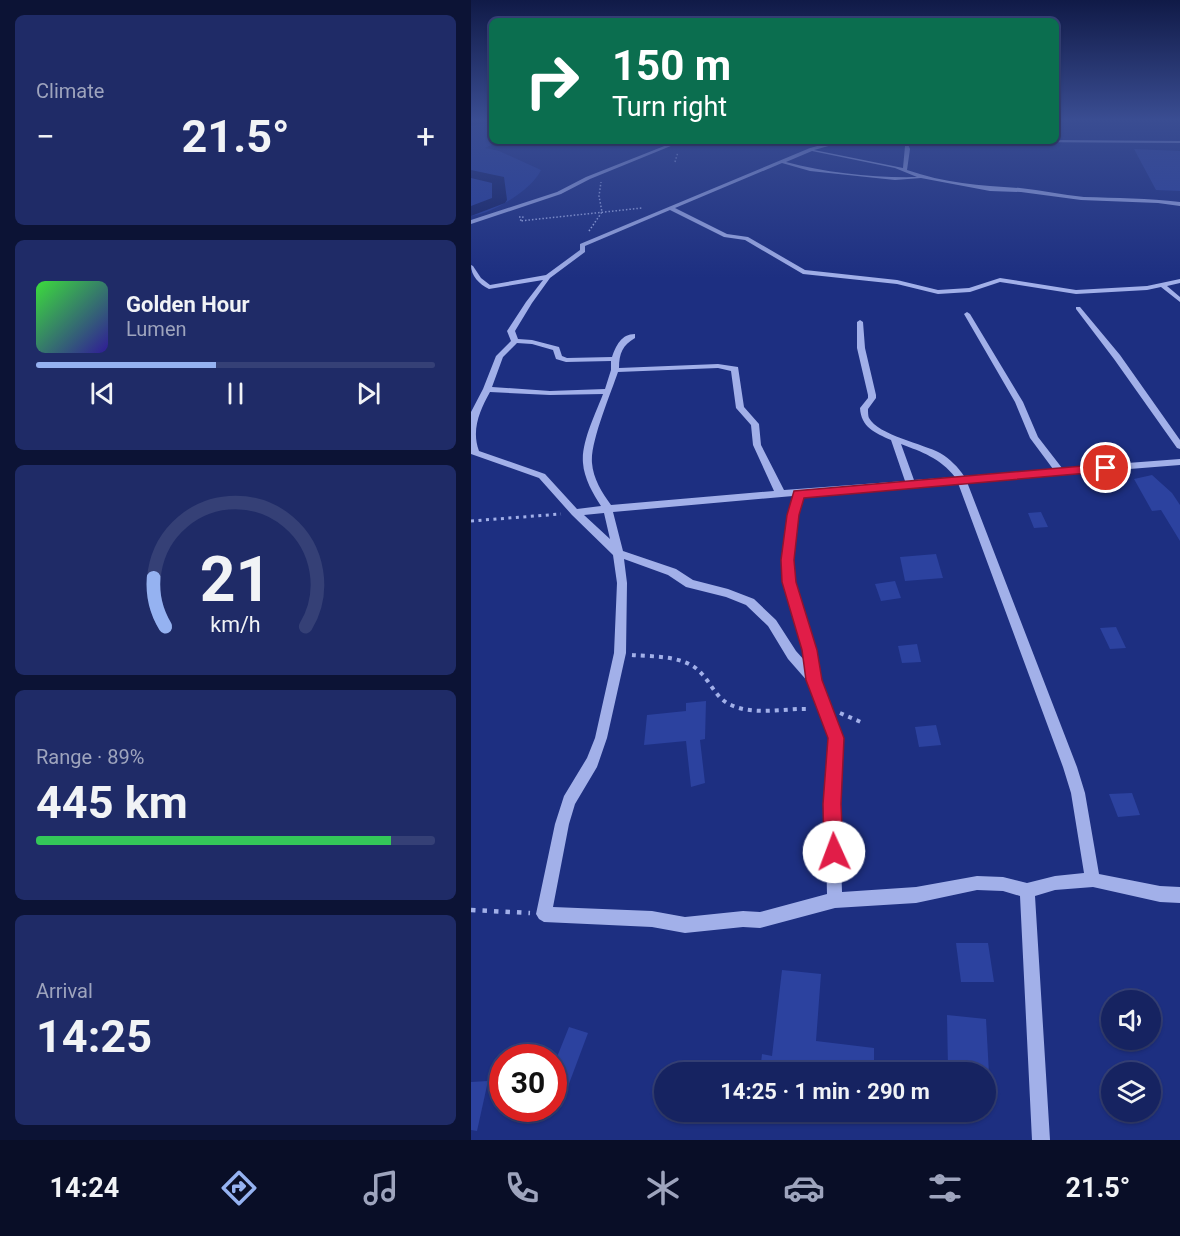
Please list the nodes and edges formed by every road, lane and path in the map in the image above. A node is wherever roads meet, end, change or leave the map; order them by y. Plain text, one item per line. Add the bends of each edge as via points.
1 (605, 172) edge
2 (610, 172) edge
3 (758, 172) edge
4 (835, 172) edge
5 (910, 172) edge
6 (925, 178) junction
7 (1179, 205) edge
8 (645, 208) dead end
9 (672, 209) junction
10 (602, 212) junction
11 (499, 214) junction
12 (471, 222) edge
13 (582, 245) junction
14 (471, 267) edge
15 (548, 277) junction
16 (1180, 281) edge
17 (1163, 285) junction
18 (1180, 300) edge
19 (1078, 308) dead end
20 (967, 314) dead end
21 (860, 322) dead end
22 (632, 336) dead end
23 (515, 340) junction
24 (615, 359) junction
25 (615, 370) junction
26 (487, 389) junction
27 (608, 391) junction
28 (895, 441) junction
29 (1180, 446) edge
30 (1179, 464) edge
31 (1060, 472) junction
32 (962, 480) junction
33 (911, 485) junction
34 (798, 494) junction
35 (781, 495) junction
36 (608, 509) junction
37 (575, 513) junction
38 (471, 521) edge
39 (618, 553) junction
40 (620, 653) junction
41 (814, 680) junction
42 (824, 710) junction
43 (863, 723) dead end
44 (1093, 880) junction
45 (1027, 891) junction
46 (1180, 895) edge
47 (835, 900) junction
48 (471, 910) edge
49 (544, 914) junction
50 (1041, 1140) edge

1 - 11 street
2 - 10 path via 601,181
3 - 9 street
4 - 6 street
5 - 6 street
6 - 7 street via 997,190
8 - 10 path
9 - 13 street
9 - 17 street via 726,236 745,238 808,273 897,282 945,292 970,290 1000,280 1076,292
10 - 11 path via 520,221 523,218
10 - 13 path
11 - 12 street
13 - 15 street via 583,252
14 - 15 street via 489,287
15 - 23 street via 511,331
16 - 17 street
17 - 18 street
19 - 29 street
20 - 31 street via 1019,402 1034,438
21 - 28 street via 861,348 872,395 862,413 865,420
22 - 24 street via 621,343
23 - 24 street via 541,342 566,360
23 - 26 street via 500,356
24 - 25 street
25 - 27 street
25 - 35 street via 718,366 735,369 740,408 755,424 757,445
26 - 27 street
26 - 37 street via 473,416 474,451 542,476
27 - 36 street via 588,449 587,464 595,489
28 - 32 street via 933,453 953,466
28 - 33 street
30 - 31 street
31 - 32 street
32 - 33 street
32 - 44 street via 1070,767
33 - 34 street
34 - 35 street
34 - 41 street via 788,560 789,582
35 - 36 street
36 - 37 street
36 - 39 street
37 - 38 path
37 - 39 street
39 - 40 street via 622,583
39 - 41 street via 672,572 690,584 728,592 750,602 772,623
40 - 42 path via 696,667 730,705 767,711
40 - 49 street via 601,738 569,801 562,824
41 - 42 street
42 - 43 path
42 - 47 street via 836,738 832,804
44 - 45 street via 1055,883
44 - 46 street
45 - 47 street via 1003,884 977,883 916,895
45 - 50 street
47 - 49 street via 760,920 685,925 652,919
48 - 49 path

